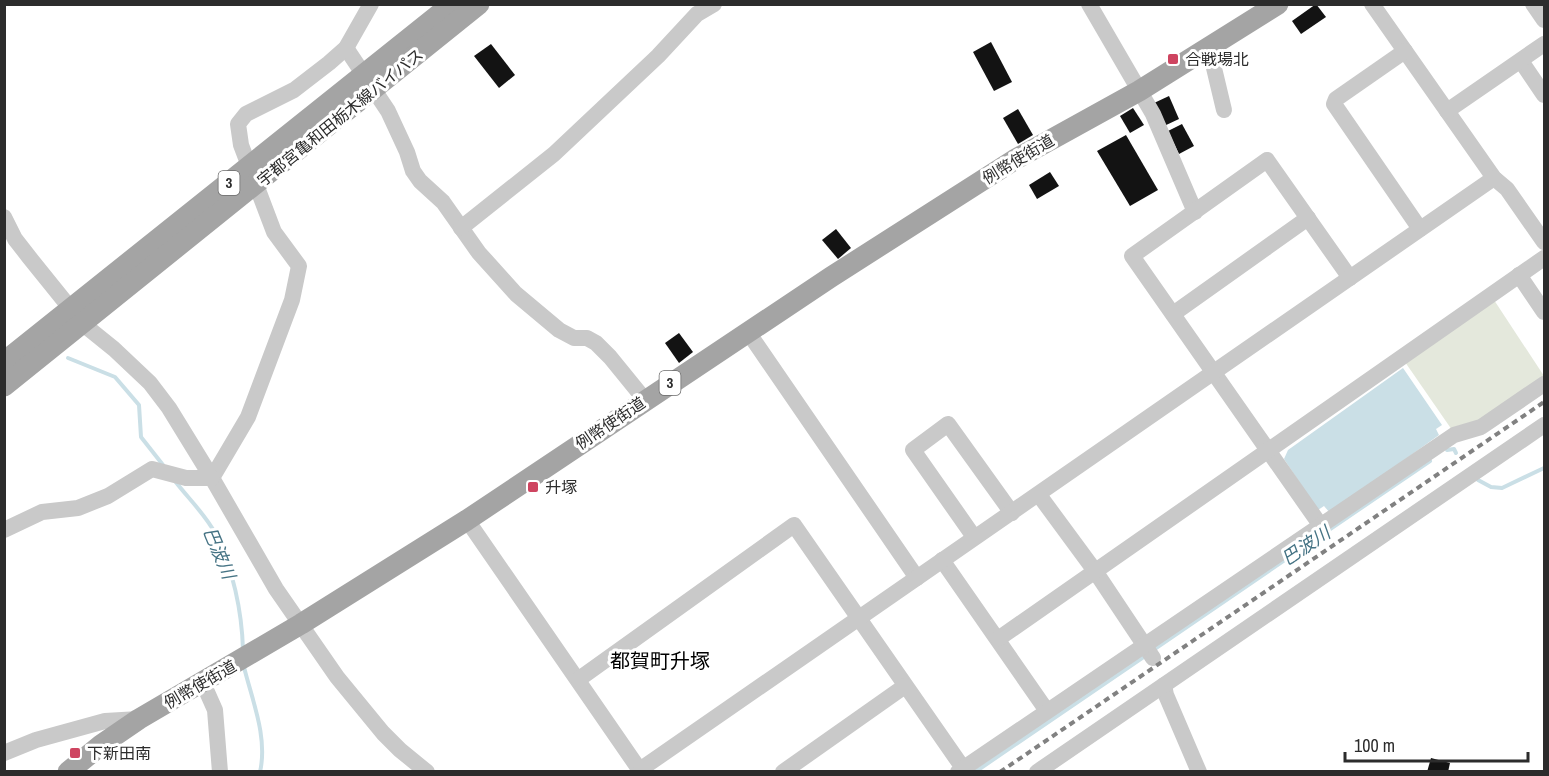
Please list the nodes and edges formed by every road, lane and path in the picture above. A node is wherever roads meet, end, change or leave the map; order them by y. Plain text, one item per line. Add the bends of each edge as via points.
1 (370, 4) edge
2 (452, 4) edge
3 (479, 4) edge
4 (714, 4) edge
5 (1089, 4) edge
6 (1278, 4) edge
7 (1372, 4) edge
8 (1533, 4) edge
9 (1545, 20) edge
10 (1545, 45) edge
11 (1209, 47) junction
12 (346, 48) junction
13 (1405, 51) junction
14 (1521, 61) junction
15 (369, 83) junction
16 (1139, 91) junction
17 (1545, 95) edge
18 (1224, 110) dead end
19 (1447, 111) junction
20 (254, 175) junction
21 (1494, 178) junction
22 (1195, 212) junction
23 (4, 217) edge
24 (1308, 218) junction
25 (461, 228) junction
26 (1420, 229) junction
27 (1545, 242) edge
28 (1545, 258) edge
29 (1519, 275) junction
30 (1350, 278) junction
31 (1545, 312) edge
32 (1173, 314) junction
33 (76, 317) junction
34 (748, 332) junction
35 (4, 362) edge
36 (1214, 373) junction
37 (1545, 384) edge
38 (4, 386) edge
39 (645, 400) junction
40 (1545, 425) edge
41 (1269, 451) junction
42 (212, 478) junction
43 (1039, 495) junction
44 (1012, 513) junction
45 (467, 520) junction
46 (1321, 526) junction
47 (4, 530) edge
48 (974, 537) junction
49 (942, 560) junction
50 (1095, 572) junction
51 (917, 578) junction
52 (857, 619) junction
53 (301, 624) junction
54 (998, 639) junction
55 (1149, 652) junction
56 (579, 680) junction
57 (203, 683) junction
58 (1164, 685) junction
59 (905, 686) junction
60 (1047, 711) junction
61 (139, 719) junction
62 (4, 753) edge
63 (641, 770) edge
64 (961, 770) edge
65 (68, 771) edge
66 (220, 771) edge
67 (427, 771) edge
68 (783, 771) edge
69 (1037, 771) edge
70 (1199, 771) edge

1 - 12 street
2 - 15 main road, 宇都宮亀和田栃木線バイパス / 3
3 - 15 main road, 宇都宮亀和田栃木線バイパス / 3
4 - 25 street via 698,14 562,147
5 - 16 street
6 - 11 main road, 例幣使街道 / 3
7 - 13 street
8 - 9 street
10 - 14 street
11 - 16 main road, 例幣使街道 / 3
11 - 18 street
12 - 15 street
12 - 20 street via 294,90 241,119 238,124 242,145
13 - 19 street
13 - 26 street via 1334,104
14 - 17 street
14 - 19 street
15 - 20 main road, 宇都宮亀和田栃木線バイパス / 3
15 - 25 street via 398,129 413,171 444,202
16 - 22 street via 1153,114
16 - 34 main road, 例幣使街道 / 3 via 1014,160
19 - 21 street
20 - 33 main road, 宇都宮亀和田栃木線バイパス / 3
20 - 42 street via 274,232 299,266 292,300 248,417
21 - 26 street
21 - 27 street via 1507,189
22 - 24 street via 1267,160
22 - 32 street via 1132,256
23 - 33 street via 22,248
24 - 30 street
24 - 32 street
25 - 39 street via 516,294 559,330 596,344
26 - 30 street
28 - 29 street
29 - 31 street
29 - 41 street
30 - 36 street
32 - 36 street
33 - 35 main road, 宇都宮亀和田栃木線バイパス / 3
33 - 38 main road, 宇都宮亀和田栃木線バイパス / 3
33 - 42 street via 150,383
34 - 39 main road, 例幣使街道 / 3
34 - 51 street
36 - 41 street
36 - 43 street
37 - 46 street via 1481,427 1454,435
39 - 45 main road, 例幣使街道 / 3
40 - 58 street
41 - 46 street
41 - 50 street
42 - 47 street via 186,478 152,469 108,496 78,508 42,512
42 - 53 street via 276,589
43 - 44 street
43 - 50 street
44 - 48 street
44 - 48 street via 948,423 913,450
45 - 53 main road, 例幣使街道 / 3
45 - 56 street
46 - 55 street
48 - 49 street
49 - 51 street
49 - 54 street
50 - 54 street
50 - 55 street
51 - 52 street
52 - 56 street via 794,525
52 - 59 street
52 - 63 street
53 - 57 main road, 例幣使街道 / 3
53 - 67 street via 362,708 400,750
54 - 60 street
55 - 60 street
56 - 63 street
57 - 61 main road, 例幣使街道 / 3
57 - 66 street via 215,710
58 - 69 street
58 - 70 street
59 - 64 street
59 - 68 street
60 - 64 street
61 - 62 street via 105,721
61 - 65 main road, 例幣使街道 / 3

